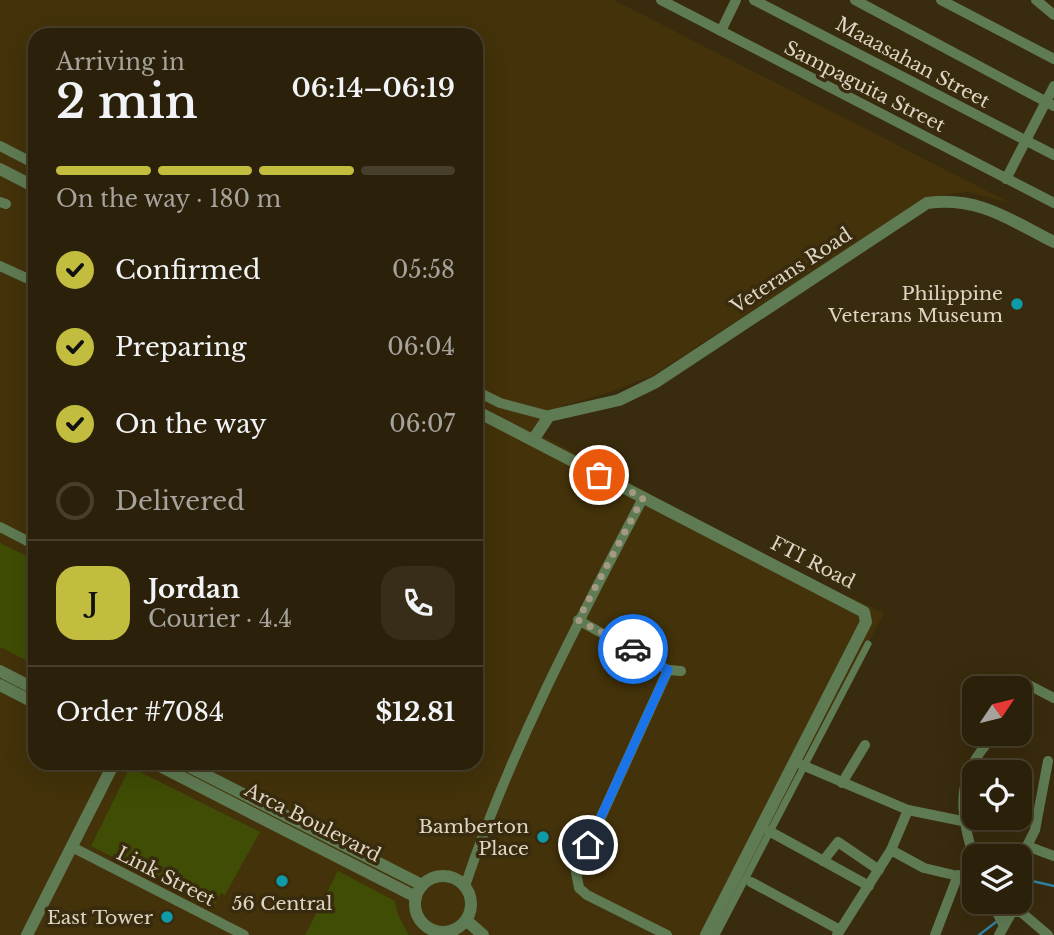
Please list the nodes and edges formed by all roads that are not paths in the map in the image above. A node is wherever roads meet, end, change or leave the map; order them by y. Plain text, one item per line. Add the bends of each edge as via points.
1 (661, 0) edge
2 (736, 0) edge
3 (754, 0) edge
4 (783, 0) edge
5 (855, 0) edge
6 (941, 0) edge
7 (1036, 0) edge
8 (777, 11) junction
9 (1054, 15) edge
10 (720, 31) junction
11 (1054, 59) edge
12 (1054, 86) edge
13 (1050, 104) edge
14 (1026, 141) junction
15 (0, 146) edge
16 (1054, 155) edge
17 (28, 160) edge
18 (0, 169) edge
19 (1006, 179) junction
20 (28, 183) edge
21 (1054, 203) edge
22 (1054, 242) edge
23 (0, 266) edge
24 (28, 279) edge
25 (483, 394) edge
26 (483, 415) edge
27 (549, 416) junction
28 (533, 440) junction
29 (643, 498) junction
30 (0, 527) edge
31 (28, 541) edge
32 (578, 620) junction
33 (867, 644) dead end
34 (668, 670) junction
35 (0, 671) edge
36 (681, 671) dead end
37 (0, 685) edge
38 (28, 685) edge
39 (1032, 687) edge
40 (1054, 698) edge
41 (28, 699) edge
42 (865, 745) dead end
43 (1048, 761) dead end
44 (802, 765) junction
45 (110, 770) edge
46 (168, 770) edge
47 (195, 770) edge
48 (1042, 781) junction
49 (1054, 782) edge
50 (842, 783) junction
51 (908, 810) junction
52 (962, 821) edge
53 (769, 831) junction
54 (1028, 844) edge
55 (72, 847) junction
56 (1032, 848) edge
57 (891, 850) junction
58 (1054, 856) edge
59 (823, 861) junction
60 (879, 870) junction
61 (958, 875) junction
62 (962, 876) edge
63 (751, 882) dead end
64 (465, 886) junction
65 (869, 886) junction
66 (419, 891) junction
67 (998, 914) edge
68 (466, 920) junction
69 (1003, 923) junction
70 (447, 933) edge
71 (839, 933) edge
72 (27, 935) edge
73 (244, 935) edge
74 (483, 935) edge
75 (667, 935) edge
76 (706, 935) edge
77 (716, 935) edge
78 (935, 935) edge
79 (999, 935) edge
80 (1048, 935) edge

1 - 10 street, Sampaguita Street
2 - 10 street
3 - 8 street, Maaasahan Street
4 - 8 street
5 - 13 street
6 - 11 street
7 - 9 street
8 - 14 street, Maaasahan Street
10 - 19 street, Sampaguita Street
12 - 13 street
13 - 14 street
14 - 16 street, Maaasahan Street
14 - 19 street
15 - 17 street
18 - 20 street
19 - 21 street, Sampaguita Street
22 - 27 street, Veterans Road via 966,201 927,203 656,382 619,400
23 - 24 street
25 - 27 street, Veterans Road
26 - 28 street, FTI Road
27 - 28 street
28 - 29 street, FTI Road
29 - 32 street
29 - 76 street, FTI Road via 853,604 866,617
30 - 31 street
32 - 34 street
32 - 64 street
33 - 44 street
34 - 36 street
34 - 75 street via 576,872 579,888 586,895
35 - 38 street
37 - 41 street
39 - 40 street
42 - 50 street
43 - 48 street
44 - 50 street
44 - 53 street
45 - 55 street
46 - 66 street, Arca Boulevard
47 - 66 street, Arca Boulevard
48 - 49 street
48 - 54 street via 1035,830
50 - 51 street
51 - 52 street
51 - 57 street
53 - 59 street
53 - 77 street
55 - 72 street
55 - 73 street, Link Street
56 - 58 street
57 - 60 street
57 - 61 street via 924,868
59 - 60 street via 838,842
59 - 65 street
60 - 65 street
61 - 62 street
61 - 78 street
63 - 71 street
64 - 66 street via 442,876
64 - 68 street via 471,900
65 - 71 street
66 - 70 street via 419,917 428,927
67 - 69 street
68 - 70 street
68 - 74 street
69 - 79 street
69 - 80 street via 1012,912 1021,912

